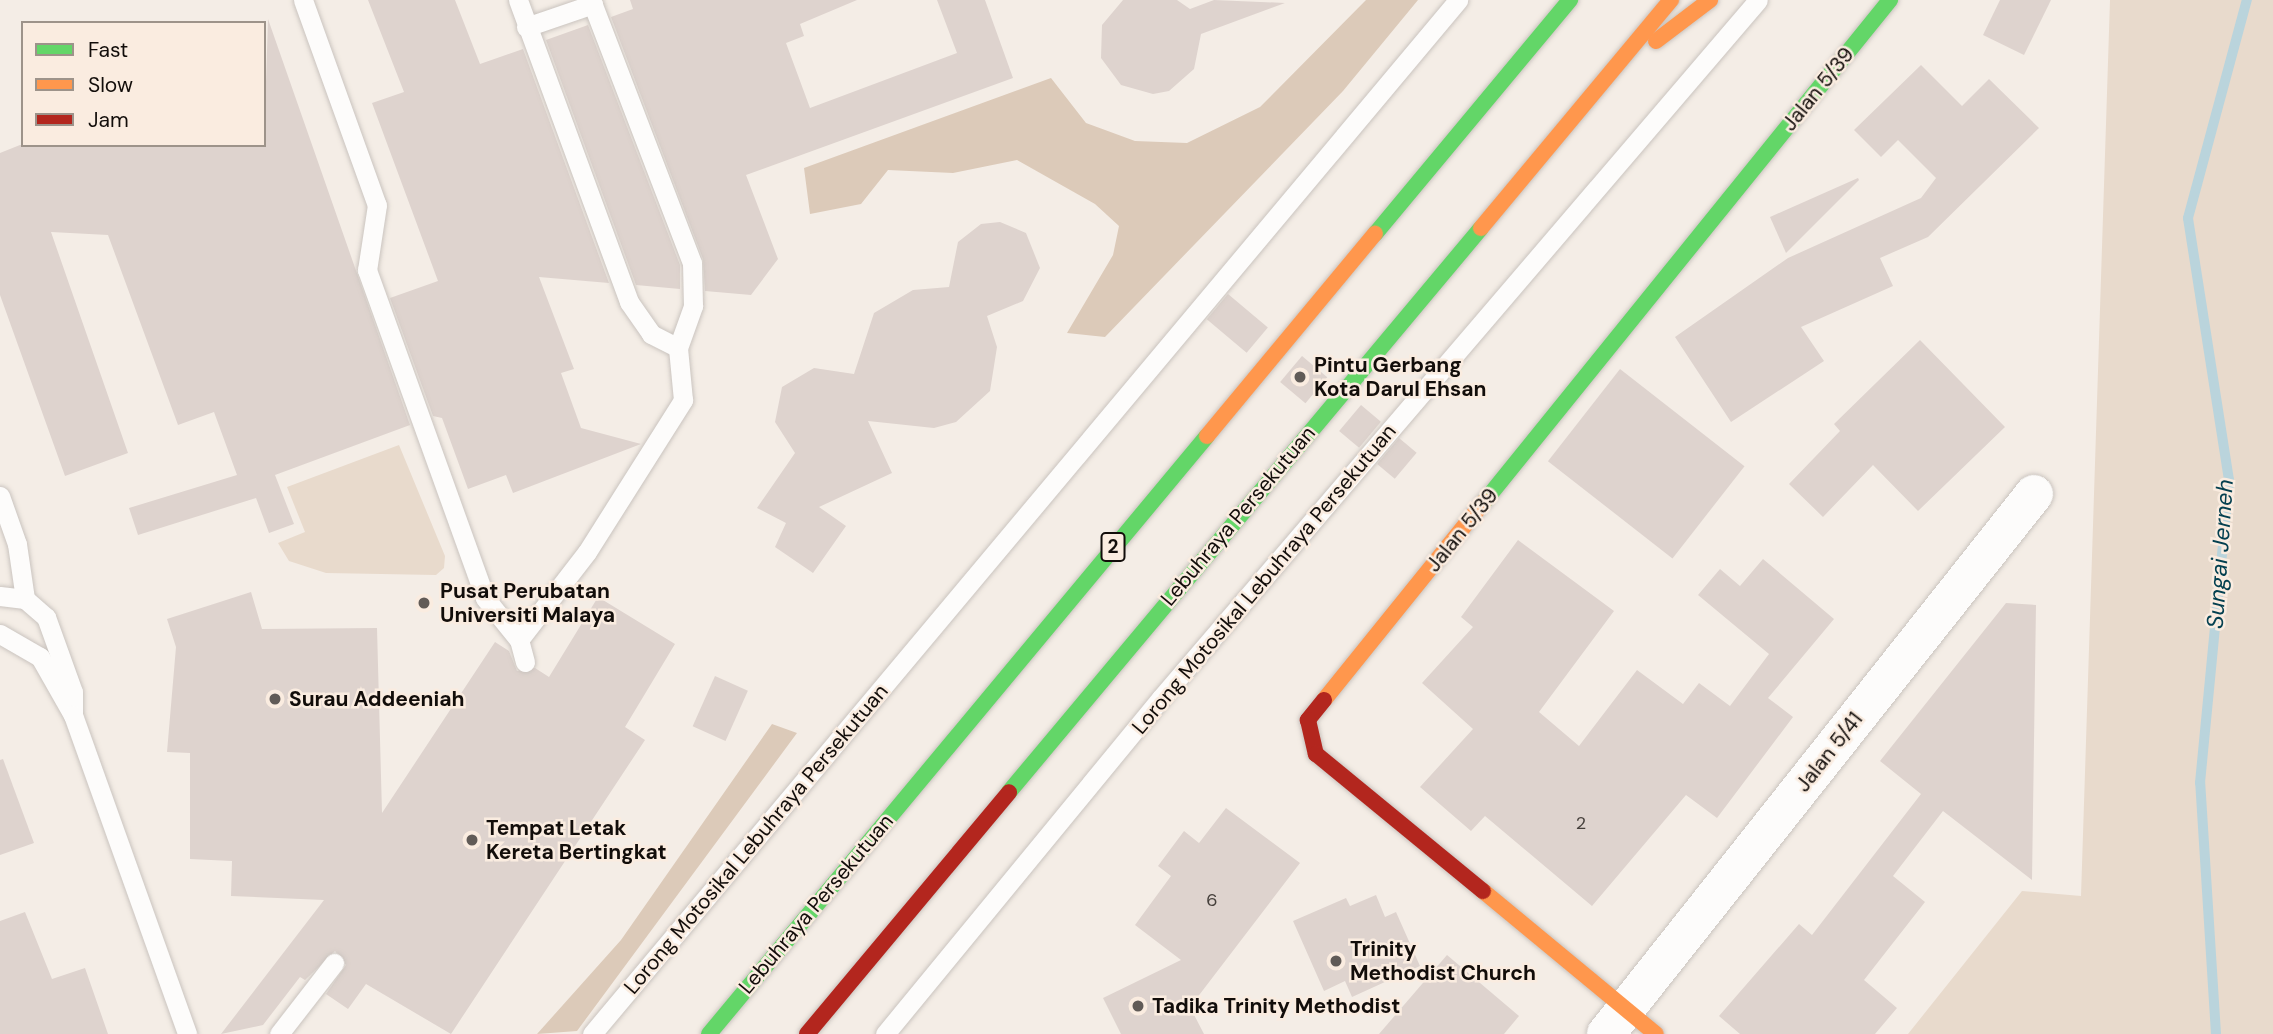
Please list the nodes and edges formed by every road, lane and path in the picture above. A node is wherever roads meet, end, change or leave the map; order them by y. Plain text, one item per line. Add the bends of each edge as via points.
1 (303, 0) edge
2 (518, 0) edge
3 (1458, 0) edge
4 (1570, 0) edge
5 (1671, 0) edge
6 (1710, 0) edge
7 (1740, 0) edge
8 (1758, 0) edge
9 (1890, 0) edge
10 (592, 2) edge
11 (1739, 22) junction
12 (526, 27) junction
13 (1603, 81) junction
14 (678, 348) junction
15 (2034, 494) dead end
16 (0, 496) edge
17 (0, 596) edge
18 (25, 598) junction
19 (0, 634) edge
20 (519, 640) junction
21 (525, 662) dead end
22 (73, 715) junction
23 (334, 963) dead end
24 (1615, 1021) edge
25 (187, 1034) edge
26 (279, 1034) edge
27 (592, 1034) edge
28 (709, 1034) edge
29 (807, 1034) edge
30 (885, 1034) edge
31 (1656, 1034) edge

1 - 20 lane via 377,205 367,270 485,598
2 - 12 lane
3 - 27 lane, Lorong Motosikal Lebuhraya Persekutuan
4 - 28 main road, Lebuhraya Persekutuan / 2
5 - 13 main road, Lebuhraya Persekutuan
6 - 13 main road
7 - 11 lane
8 - 11 lane, Lorong Motosikal Lebuhraya Persekutuan
9 - 24 main road, Jalan 5/39 via 1308,720 1316,754
10 - 12 lane
10 - 14 lane via 692,263 693,306
11 - 30 lane, Lorong Motosikal Lebuhraya Persekutuan via 1170,688
12 - 14 lane via 629,302 651,334
13 - 29 main road, Lebuhraya Persekutuan
14 - 20 lane via 682,400 587,552
15 - 24 street, Jalan 5/41
16 - 18 lane via 17,544
17 - 18 lane
18 - 22 lane via 52,628 73,692
19 - 22 lane via 40,657
20 - 21 lane
22 - 25 lane
23 - 26 lane
24 - 31 main road

